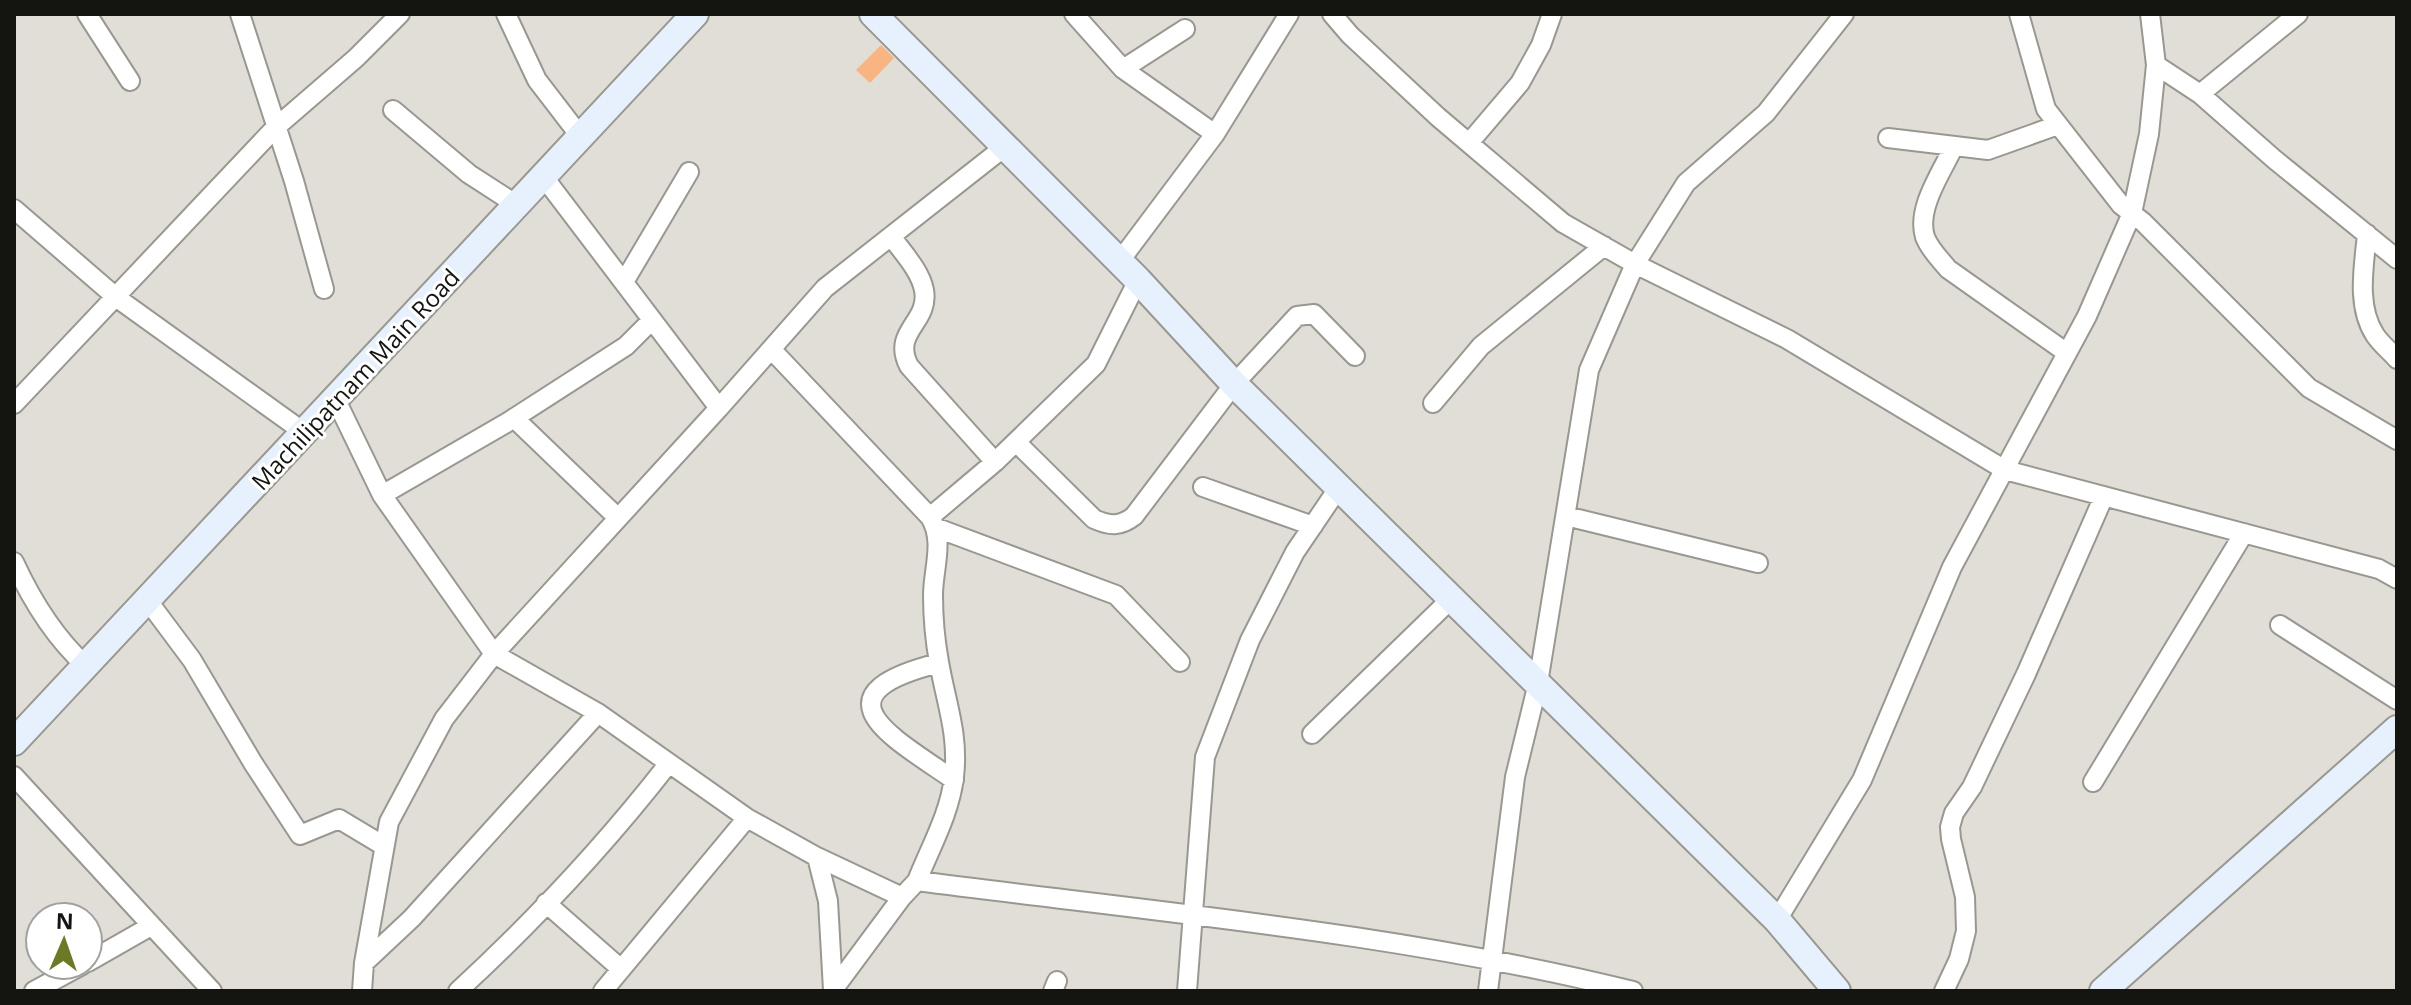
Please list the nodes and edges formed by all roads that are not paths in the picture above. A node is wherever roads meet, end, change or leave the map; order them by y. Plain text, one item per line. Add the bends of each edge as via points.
1 (87, 14) edge
2 (240, 14) edge
3 (400, 14) edge
4 (506, 14) edge
5 (695, 14) edge
6 (873, 14) edge
7 (1074, 14) edge
8 (1289, 14) edge
9 (1332, 14) edge
10 (1552, 14) edge
11 (1844, 14) edge
12 (2019, 14) edge
13 (2150, 14) edge
14 (2298, 14) edge
15 (1185, 29) dead end
16 (2156, 65) junction
17 (1123, 69) junction
18 (130, 81) dead end
19 (2200, 94) junction
20 (393, 110) dead end
21 (2058, 125) junction
22 (275, 128) junction
23 (1215, 134) junction
24 (580, 136) junction
25 (1888, 138) dead end
26 (1469, 143) junction
27 (1007, 145) junction
28 (1954, 146) junction
29 (689, 172) dead end
30 (543, 176) junction
31 (517, 205) junction
32 (14, 209) edge
33 (2132, 213) junction
34 (2367, 234) junction
35 (891, 236) junction
36 (1604, 246) junction
37 (2397, 259) edge
38 (1635, 264) junction
39 (1129, 271) junction
40 (624, 282) junction
41 (324, 289) dead end
42 (117, 298) junction
43 (652, 320) junction
44 (771, 349) junction
45 (2067, 353) junction
46 (1355, 356) dead end
47 (2397, 359) edge
48 (1234, 384) junction
49 (336, 400) junction
50 (1433, 403) dead end
51 (14, 404) edge
52 (719, 408) junction
53 (514, 418) junction
54 (305, 433) junction
55 (2397, 440) edge
56 (1016, 442) junction
57 (995, 462) junction
58 (2005, 470) junction
59 (1203, 487) dead end
60 (1339, 487) junction
61 (382, 495) junction
62 (2104, 496) junction
63 (1566, 516) junction
64 (618, 518) junction
65 (934, 522) junction
66 (1313, 526) junction
67 (2244, 533) junction
68 (14, 562) edge
69 (1758, 563) dead end
70 (2397, 579) edge
71 (1451, 599) junction
72 (148, 601) junction
73 (2280, 625) dead end
74 (494, 654) junction
75 (1180, 662) dead end
76 (939, 663) junction
77 (86, 666) junction
78 (1538, 683) junction
79 (2397, 700) edge
80 (598, 713) junction
81 (2397, 729) edge
82 (1312, 734) dead end
83 (14, 742) edge
84 (669, 763) junction
85 (14, 776) edge
86 (954, 780) junction
87 (2093, 782) dead end
88 (747, 818) junction
89 (384, 846) junction
90 (817, 857) junction
91 (917, 881) junction
92 (902, 897) junction
93 (546, 903) junction
94 (1192, 917) junction
95 (1777, 920) junction
96 (151, 926) junction
97 (104, 953) edge
98 (1493, 961) junction
99 (364, 963) junction
100 (621, 969) junction
101 (52, 981) edge
102 (34, 991) edge
103 (212, 991) edge
104 (362, 991) edge
105 (458, 991) edge
106 (603, 991) edge
107 (832, 991) edge
108 (1187, 991) edge
109 (1488, 991) edge
110 (1633, 991) edge
111 (1837, 991) edge
112 (1944, 991) edge
113 (2103, 991) edge

1 - 18 street
2 - 22 street
3 - 22 street
4 - 24 street via 537,80
5 - 24 street, Machilipatnam Main Road
6 - 27 street
7 - 17 street
8 - 23 street
9 - 26 street
10 - 26 street via 1520,83
11 - 38 street via 1766,113 1686,183
12 - 21 street via 2046,109
13 - 16 street
14 - 19 street
15 - 17 street
16 - 19 street
16 - 33 street via 2149,134
17 - 23 street
19 - 34 street
20 - 31 street via 469,174
21 - 28 street via 1988,150
21 - 33 street
22 - 41 street
22 - 42 street
23 - 39 street
24 - 30 street, Machilipatnam Main Road
25 - 28 street
26 - 36 street via 1563,223
27 - 35 street
27 - 39 street
28 - 45 street via 1924,216 1932,251 1948,269
29 - 40 street
30 - 31 street, Machilipatnam Main Road
30 - 40 street
31 - 49 street, Machilipatnam Main Road
32 - 42 street
33 - 45 street
33 - 55 street via 2309,388
34 - 37 street
34 - 47 street via 2366,312 2375,335
35 - 44 street via 825,288
35 - 57 street via 923,288 921,312 902,353
36 - 38 street
36 - 50 street via 1481,346
38 - 58 street via 1787,339
38 - 63 street via 1589,370
39 - 48 street
39 - 56 street via 1096,364
40 - 43 street
42 - 51 street
42 - 54 street
43 - 52 street
43 - 53 street via 626,346
44 - 52 street
44 - 65 street
45 - 58 street
46 - 48 street via 1314,314 1305,314 1297,316
48 - 56 street via 1124,523 1109,526 1094,519
48 - 60 street
49 - 54 street, Machilipatnam Main Road
49 - 61 street
52 - 64 street
53 - 61 street
53 - 64 street
54 - 72 street, Machilipatnam Main Road
56 - 57 street
57 - 65 street
58 - 62 street
58 - 95 street via 1952,567 1862,780
59 - 66 street
60 - 66 street
60 - 71 street
61 - 74 street
62 - 67 street
62 - 112 street via 2026,674 1972,787 1954,813 1951,839 1965,897 1966,931
63 - 69 street
63 - 78 street
64 - 74 street
65 - 75 street via 1116,595
65 - 76 street
66 - 94 street via 1250,640 1205,757
67 - 70 street via 2379,569
67 - 87 street
68 - 77 street via 66,648
71 - 78 street
71 - 82 street
72 - 77 street, Machilipatnam Main Road
72 - 89 street via 192,660 300,835 339,819
73 - 79 street
74 - 80 street
74 - 89 street via 444,719 389,822
76 - 86 street via 952,711
76 - 86 street via 909,670 881,685 869,707 885,733
77 - 83 street, Machilipatnam Main Road
78 - 95 street
78 - 98 street via 1515,777
80 - 84 street
80 - 99 street via 412,918
81 - 113 street
84 - 88 street
84 - 93 street via 605,842
85 - 96 street
86 - 91 street
88 - 90 street
88 - 100 street
89 - 99 street
90 - 92 street
90 - 107 street via 828,901
91 - 92 street
91 - 94 street
92 - 107 street
93 - 100 street
93 - 105 street
94 - 98 street
94 - 108 street
95 - 111 street
96 - 97 street
96 - 103 street
98 - 109 street
98 - 110 street
99 - 104 street
100 - 106 street
101 - 102 street

